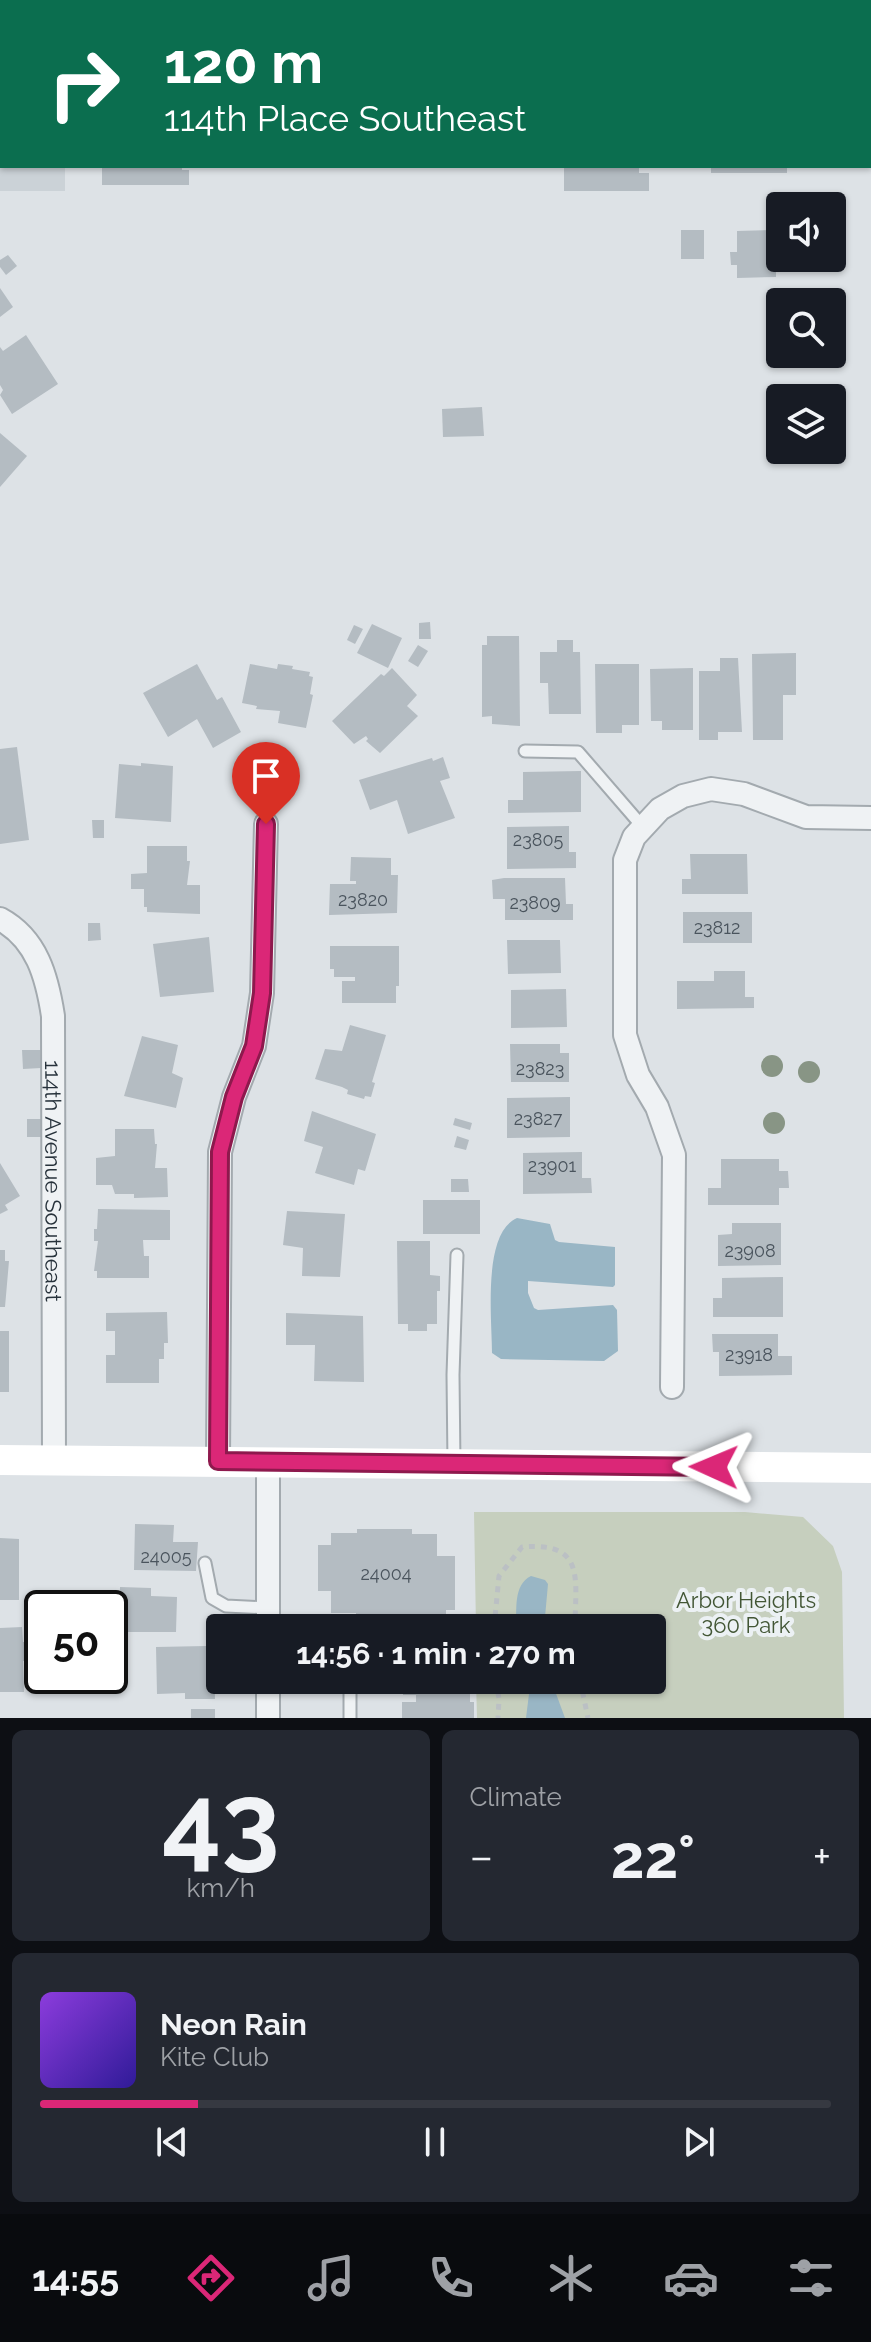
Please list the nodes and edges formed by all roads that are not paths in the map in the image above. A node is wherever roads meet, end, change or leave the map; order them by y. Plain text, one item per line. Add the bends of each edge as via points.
1 (525, 751) dead end
2 (871, 818) edge
3 (266, 824) dead end
4 (642, 826) junction
5 (0, 919) edge
6 (457, 1255) dead end
7 (672, 1387) dead end
8 (0, 1460) edge
9 (54, 1461) junction
10 (218, 1461) junction
11 (268, 1463) junction
12 (454, 1465) junction
13 (871, 1468) edge
14 (205, 1563) dead end
15 (254, 1614) edge
16 (268, 1614) edge
17 (268, 1694) edge
18 (350, 1694) edge
19 (268, 1718) edge
20 (350, 1718) edge

1 - 4 lane via 578,752
2 - 4 street via 806,817 744,794 711,789 683,796
3 - 10 street via 262,993 254,1046 220,1152
4 - 7 street via 625,860 623,877 625,1035 674,1155
5 - 9 street, 114th Avenue Southeast via 31,946 48,980 53,1016
6 - 12 lane
8 - 9 main road
9 - 10 main road
10 - 11 main road
11 - 12 main road
11 - 16 street
12 - 13 main road
14 - 15 lane via 212,1598
17 - 19 street
18 - 20 lane

